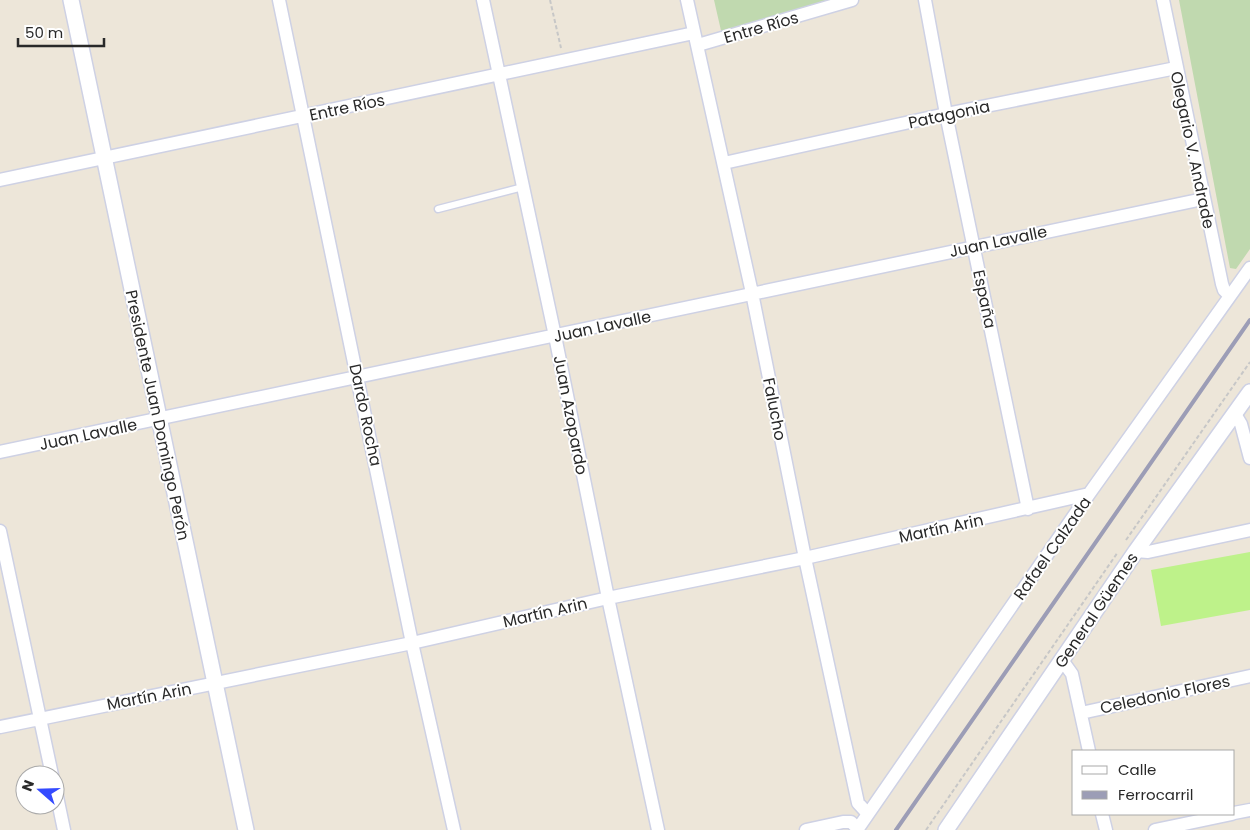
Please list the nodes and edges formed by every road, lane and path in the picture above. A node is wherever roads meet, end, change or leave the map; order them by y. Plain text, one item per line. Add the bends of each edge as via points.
1 (71, 0) edge
2 (279, 0) edge
3 (483, 0) edge
4 (550, 0) edge
5 (687, 0) edge
6 (852, 0) edge
7 (924, 0) edge
8 (1163, 0) edge
9 (696, 39) junction
10 (563, 60) junction
11 (1176, 68) junction
12 (499, 74) junction
13 (946, 114) junction
14 (304, 117) junction
15 (105, 158) junction
16 (724, 163) junction
17 (0, 180) edge
18 (523, 187) junction
19 (1203, 199) junction
20 (438, 209) dead end
21 (974, 246) junction
22 (1250, 268) edge
23 (752, 293) junction
24 (1230, 296) junction
25 (556, 336) junction
26 (1250, 362) edge
27 (358, 377) junction
28 (1250, 392) edge
29 (1235, 414) junction
30 (158, 418) junction
31 (0, 452) edge
32 (1250, 458) edge
33 (1089, 494) junction
34 (1028, 508) junction
35 (1250, 530) edge
36 (0, 531) edge
37 (1136, 551) junction
38 (805, 558) junction
39 (608, 598) junction
40 (412, 642) junction
41 (1062, 660) junction
42 (1250, 676) edge
43 (215, 683) junction
44 (1081, 712) junction
45 (40, 718) junction
46 (0, 727) edge
47 (1089, 750) edge
48 (50, 765) edge
49 (1250, 810) edge
50 (868, 814) junction
51 (1235, 814) edge
52 (61, 815) edge
53 (1102, 815) edge
54 (1228, 815) edge
55 (858, 829) edge
56 (64, 830) edge
57 (246, 830) edge
58 (454, 830) edge
59 (658, 830) edge
60 (806, 830) edge
61 (926, 830) edge
62 (946, 830) edge
63 (1106, 830) edge
64 (1155, 830) edge

1 - 15 street, Presidente Juan Domingo Perón
2 - 14 street, Dardo Rocha
3 - 12 street, Juan Azopardo
4 - 10 path
5 - 9 street, Falucho
6 - 9 street, Entre Ríos
7 - 13 street, España
8 - 11 street, Olegario V. Andrade
9 - 10 street, Entre Ríos
9 - 16 street, Falucho
10 - 12 street, Entre Ríos
11 - 13 street, Patagonia
11 - 19 street, Olegario V. Andrade
12 - 14 street, Entre Ríos
12 - 18 street, Juan Azopardo
13 - 16 street, Patagonia
13 - 21 street, España
14 - 15 street, Entre Ríos
14 - 27 street, Dardo Rocha
15 - 17 street, Entre Ríos
15 - 30 street, Presidente Juan Domingo Perón
16 - 23 street, Falucho
18 - 20 lane
18 - 25 street, Juan Azopardo
19 - 21 street, Juan Lavalle
19 - 24 street, Olegario V. Andrade via 1222,284
21 - 23 street, Juan Lavalle
21 - 34 street, España
22 - 24 street, Rafael Calzada
23 - 25 street, Juan Lavalle
23 - 38 street, Falucho
24 - 33 street, Rafael Calzada
25 - 27 street, Juan Lavalle
25 - 39 street, Juan Azopardo
26 - 61 path
27 - 30 street, Juan Lavalle
27 - 40 street, Dardo Rocha
28 - 29 street, General Güemes
29 - 32 street
29 - 37 street, General Güemes
30 - 31 street, Juan Lavalle
30 - 43 street, Presidente Juan Domingo Perón
33 - 34 street, Martín Arin
33 - 50 street, Rafael Calzada
34 - 38 street, Martín Arin
35 - 37 street via 1148,552
36 - 45 street
37 - 41 street, General Güemes
38 - 39 street, Martín Arin
38 - 50 street, Falucho via 858,803
39 - 40 street, Martín Arin
39 - 59 street, Juan Azopardo
40 - 43 street, Martín Arin
40 - 58 street, Dardo Rocha
41 - 44 street via 1072,674
41 - 62 street, General Güemes
42 - 44 street, Celedonio Flores
43 - 45 street, Martín Arin
43 - 57 street, Presidente Juan Domingo Perón
44 - 47 street
45 - 46 street, Martín Arin
45 - 48 street
49 - 51 street
50 - 55 street, Rafael Calzada
52 - 56 street
53 - 63 street
54 - 64 street
55 - 60 street via 851,822 843,822

